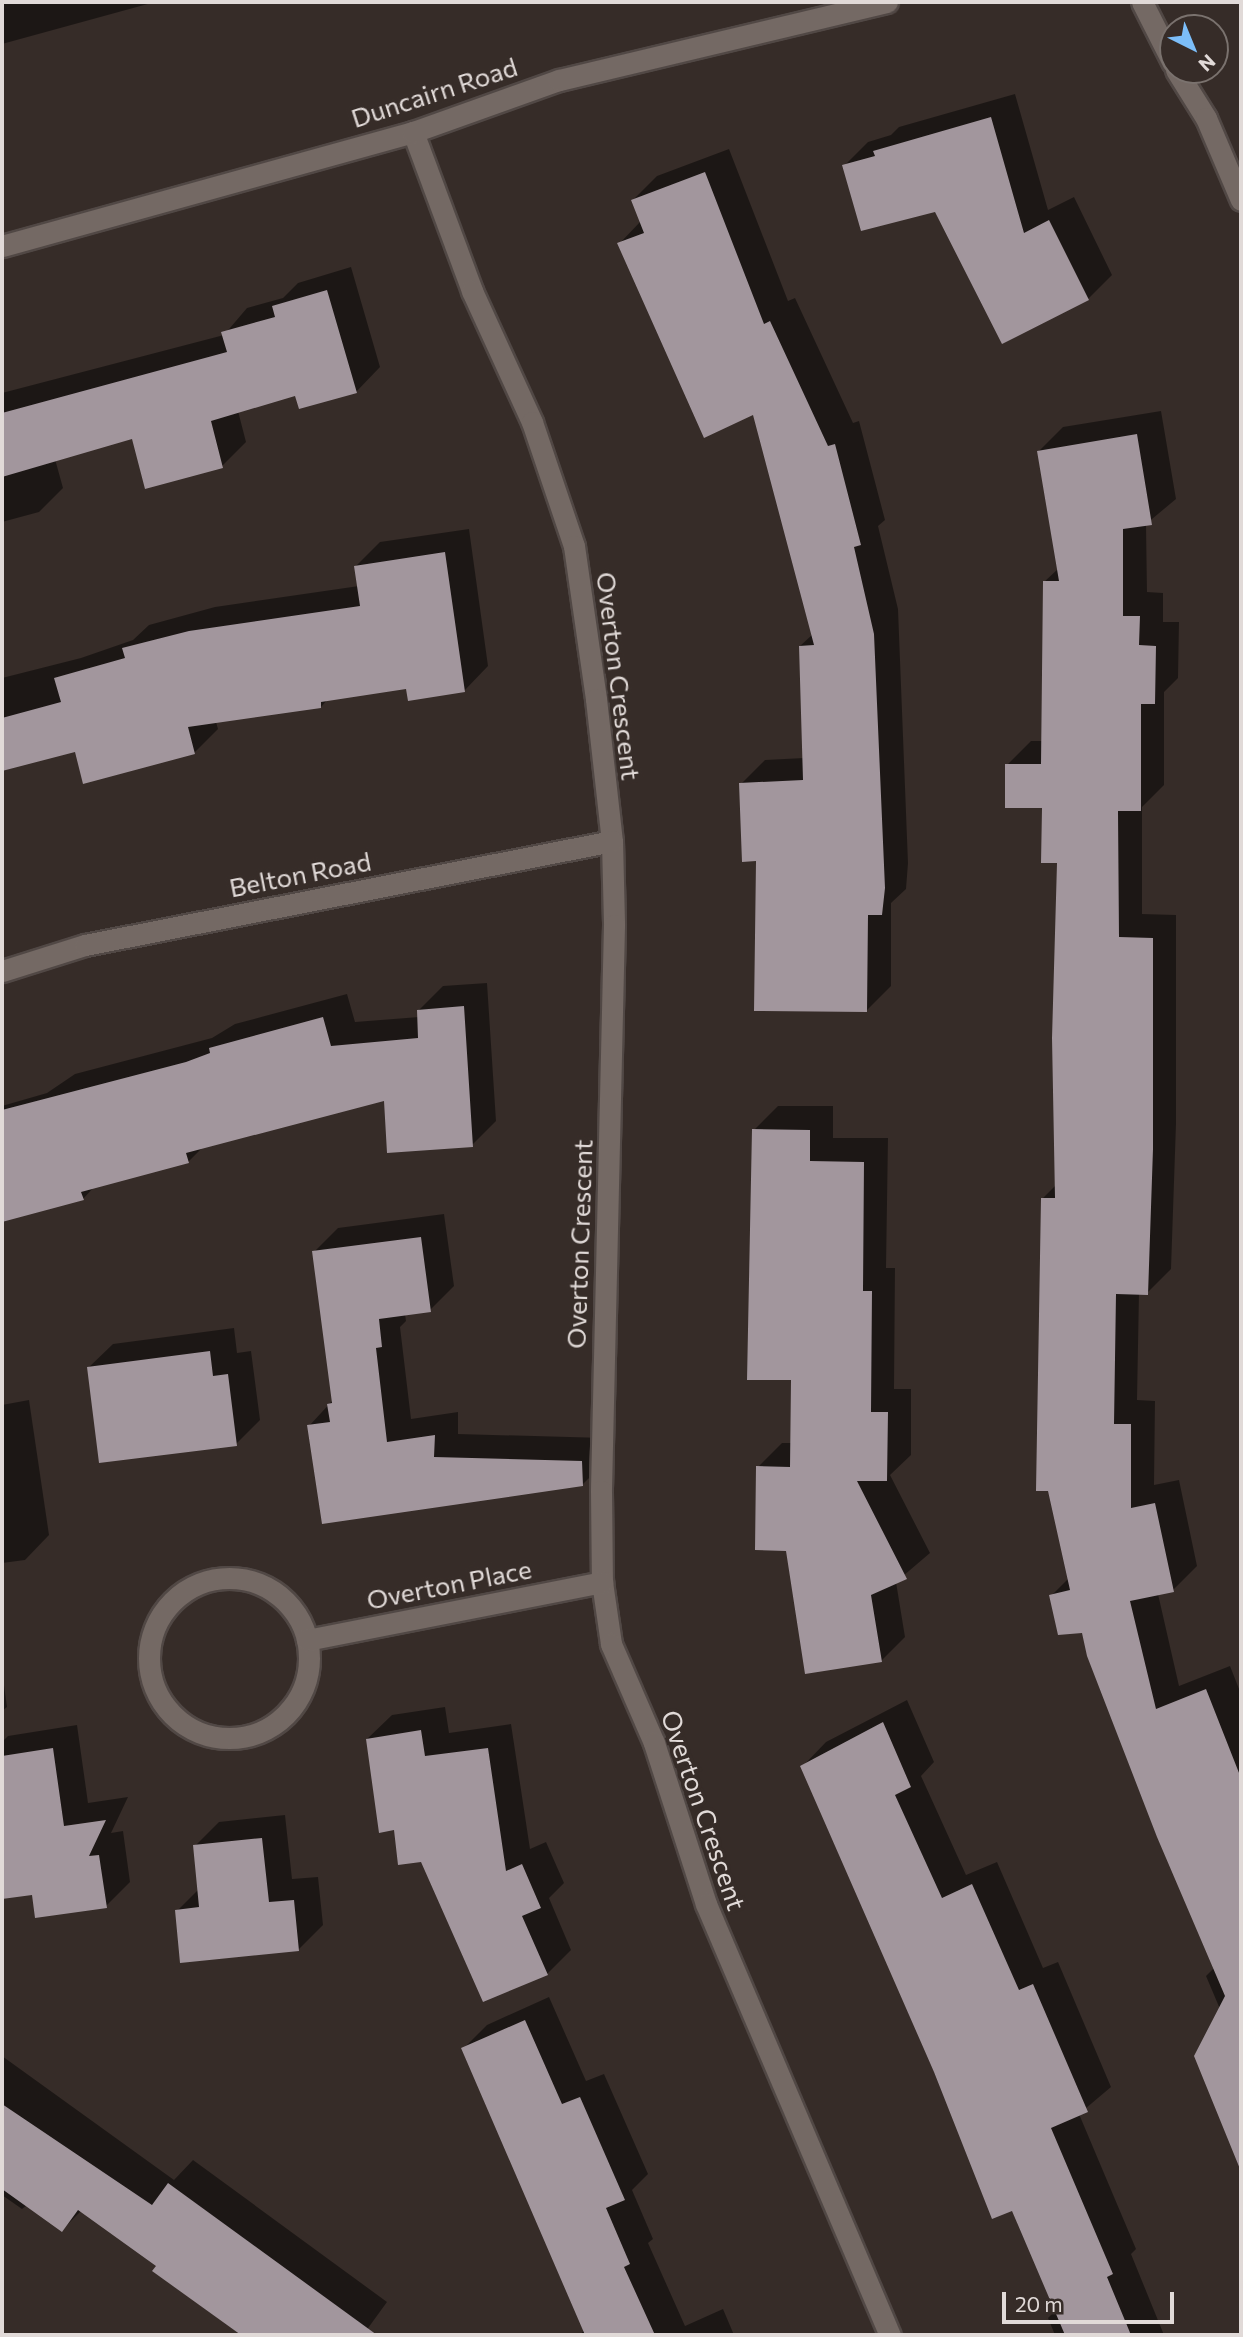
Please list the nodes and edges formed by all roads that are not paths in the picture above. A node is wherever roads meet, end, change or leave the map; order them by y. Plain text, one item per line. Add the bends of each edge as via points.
1 (887, 2) edge
2 (1142, 2) edge
3 (1159, 35) edge
4 (1185, 84) edge
5 (413, 132) junction
6 (1241, 200) edge
7 (2, 246) edge
8 (612, 841) junction
9 (2, 971) edge
10 (602, 1582) junction
11 (307, 1640) junction
12 (890, 2335) edge

1 - 5 street, Duncairn Road via 559,80
2 - 3 street
4 - 6 street via 1206,118
5 - 7 street, Duncairn Road
5 - 8 street, Overton Crescent via 472,290 532,422 574,546
8 - 9 street, Belton Road via 85,945
8 - 10 street, Overton Crescent
10 - 11 street, Overton Place
10 - 12 street, Overton Crescent via 611,1644 654,1743 706,1904
11 - 11 street via 297,1615 278,1593 253,1580 225,1577 191,1587 168,1605 152,1636 149,1671 157,1697 188,1727 224,1739 252,1735 285,1716 300,1694 310,1667

